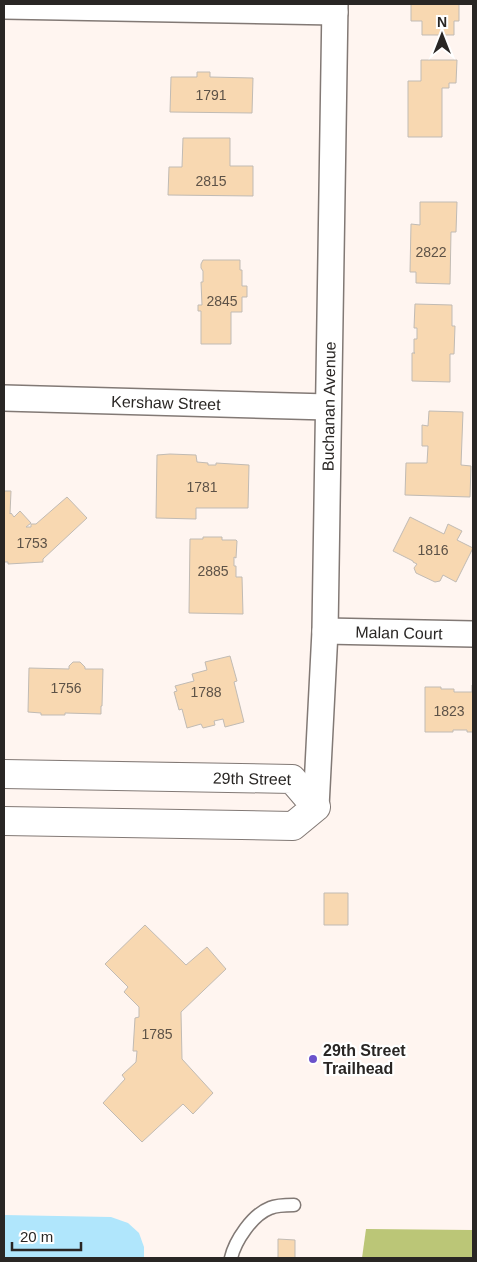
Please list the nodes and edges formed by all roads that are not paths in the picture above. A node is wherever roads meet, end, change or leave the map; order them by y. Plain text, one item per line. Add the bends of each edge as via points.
1 (4, 6) edge
2 (335, 8) edge
3 (4, 398) edge
4 (328, 408) junction
5 (325, 631) junction
6 (473, 634) edge
7 (4, 774) edge
8 (316, 807) junction
9 (4, 821) edge
10 (294, 1205) dead end
11 (231, 1258) edge

1 - 2 street
2 - 4 street, Buchanan Avenue
3 - 4 street, Kershaw Street
4 - 5 street, Buchanan Avenue
5 - 6 street, Malan Court
5 - 8 street, Buchanan Avenue
7 - 8 street, 29th Street via 292,779
8 - 9 street via 293,826
10 - 11 lane via 276,1206 261,1213 238,1240

